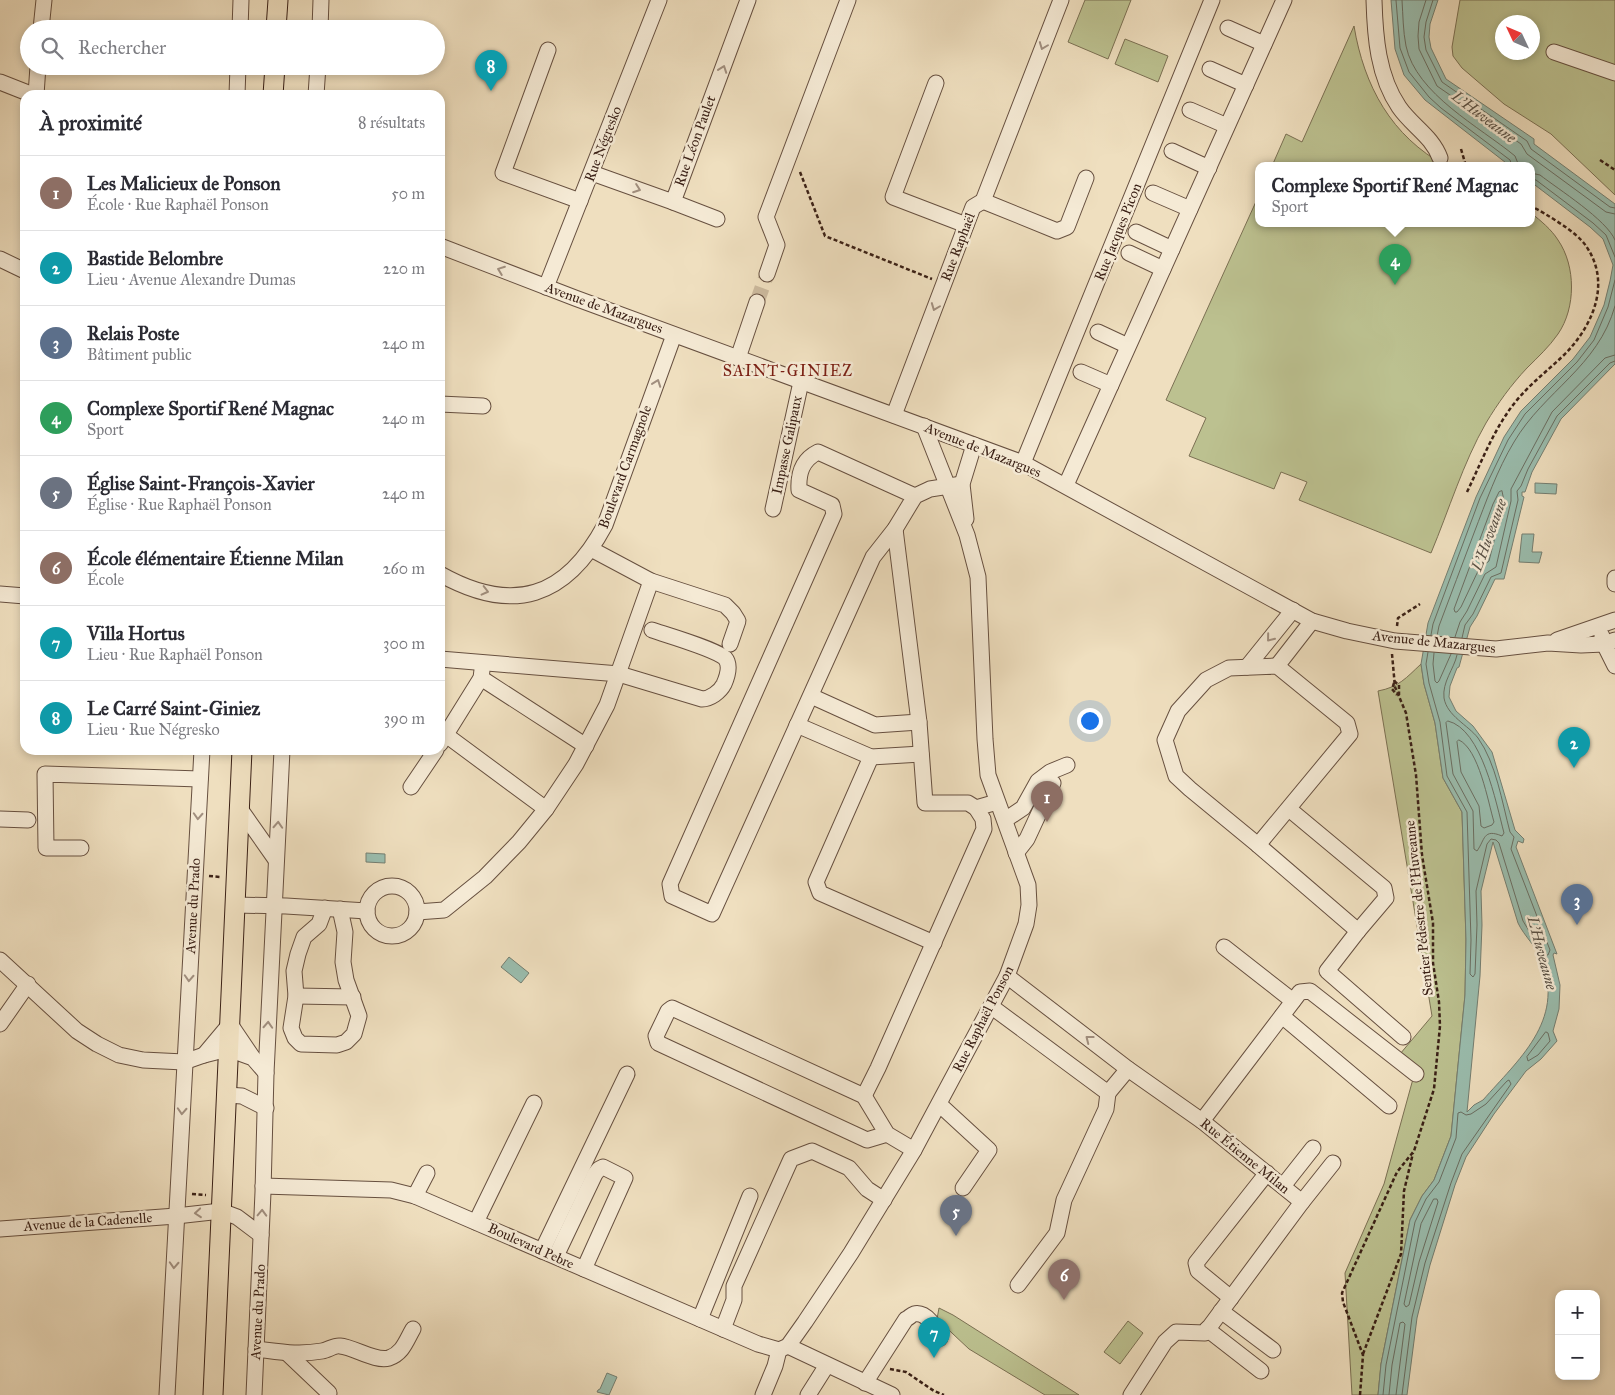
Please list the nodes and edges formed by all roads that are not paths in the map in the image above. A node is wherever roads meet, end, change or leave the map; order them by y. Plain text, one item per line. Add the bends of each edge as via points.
1 (44, 0) edge
2 (241, 0) edge
3 (278, 0) edge
4 (321, 0) edge
5 (659, 0) edge
6 (748, 0) edge
7 (848, 0) edge
8 (1061, 0) edge
9 (1212, 0) edge
10 (1374, 0) edge
11 (1280, 1) edge
12 (42, 20) edge
13 (240, 20) edge
14 (277, 20) edge
15 (320, 20) edge
16 (1228, 28) dead end
17 (1264, 44) junction
18 (548, 50) dead end
19 (1554, 52) dead end
20 (1210, 69) dead end
21 (1615, 73) edge
22 (37, 75) edge
23 (238, 75) edge
24 (274, 75) edge
25 (317, 75) edge
26 (0, 82) edge
27 (936, 82) dead end
28 (1246, 85) junction
29 (21, 90) edge
30 (35, 90) edge
31 (237, 90) edge
32 (273, 90) edge
33 (316, 90) edge
34 (1190, 110) dead end
35 (1227, 126) junction
36 (1172, 151) dead end
37 (1440, 158) dead end
38 (1208, 168) junction
39 (592, 173) junction
40 (1086, 178) dead end
41 (1153, 193) dead end
42 (580, 201) junction
43 (983, 201) junction
44 (673, 202) junction
45 (1190, 209) junction
46 (717, 219) dead end
47 (966, 225) junction
48 (1136, 232) dead end
49 (445, 248) edge
50 (1172, 249) junction
51 (1129, 253) dead end
52 (0, 259) edge
53 (20, 269) edge
54 (1163, 269) junction
55 (767, 274) tunnel mouth
56 (546, 287) junction
57 (757, 302) tunnel mouth
58 (1098, 332) dead end
59 (674, 334) junction
60 (1128, 346) junction
61 (738, 358) junction
62 (1081, 372) dead end
63 (801, 382) junction
64 (1111, 385) junction
65 (445, 404) edge
66 (483, 406) dead end
67 (894, 415) junction
68 (924, 426) junction
69 (974, 445) junction
70 (1023, 463) junction
71 (1066, 485) junction
72 (955, 486) junction
73 (915, 496) junction
74 (773, 508) dead end
75 (895, 529) junction
76 (591, 549) junction
77 (445, 577) edge
78 (1615, 578) edge
79 (651, 581) junction
80 (1615, 584) edge
81 (0, 594) edge
82 (20, 596) edge
83 (1293, 610) junction
84 (1312, 621) junction
85 (1615, 621) edge
86 (652, 630) dead end
87 (1609, 642) edge
88 (1548, 643) junction
89 (730, 644) dead end
90 (445, 659) edge
91 (482, 662) junction
92 (1277, 666) junction
93 (1615, 666) edge
94 (1247, 667) junction
95 (619, 674) junction
96 (481, 678) junction
97 (811, 696) junction
98 (919, 722) junction
99 (797, 725) junction
100 (445, 736) edge
101 (445, 740) edge
102 (586, 746) junction
103 (921, 754) junction
104 (202, 755) edge
105 (242, 755) edge
106 (282, 755) edge
107 (433, 755) edge
108 (870, 756) junction
109 (1067, 765) dead end
110 (200, 779) junction
111 (1053, 783) dead end
112 (412, 787) dead end
113 (997, 802) junction
114 (238, 806) junction
115 (976, 808) junction
116 (1289, 808) junction
117 (546, 809) junction
118 (0, 819) edge
119 (28, 820) dead end
120 (1005, 820) junction
121 (1258, 845) junction
122 (81, 848) dead end
123 (1016, 853) junction
124 (276, 860) junction
125 (235, 906) junction
126 (274, 906) junction
127 (333, 909) junction
128 (367, 911) junction
129 (417, 912) junction
130 (1358, 932) junction
131 (934, 943) junction
132 (1224, 947) dead end
133 (0, 960) edge
134 (1007, 976) junction
135 (28, 984) junction
136 (296, 996) junction
137 (353, 997) junction
138 (1293, 1001) junction
139 (992, 1006) junction
140 (1282, 1016) junction
141 (0, 1024) edge
142 (230, 1024) junction
143 (1403, 1037) dead end
144 (228, 1049) junction
145 (204, 1055) junction
146 (253, 1058) junction
147 (184, 1062) junction
148 (1128, 1069) junction
149 (266, 1073) junction
150 (627, 1074) dead end
151 (1416, 1074) dead end
152 (1108, 1093) junction
153 (226, 1095) junction
154 (864, 1096) junction
155 (534, 1103) dead end
156 (939, 1104) junction
157 (1389, 1106) dead end
158 (266, 1108) junction
159 (1202, 1122) junction
160 (887, 1134) junction
161 (1313, 1148) dead end
162 (914, 1150) junction
163 (1332, 1163) dead end
164 (428, 1173) dead end
165 (1267, 1173) junction
166 (263, 1186) junction
167 (1283, 1186) junction
168 (963, 1188) dead end
169 (415, 1196) junction
170 (750, 1196) dead end
171 (884, 1200) junction
172 (1302, 1202) junction
173 (221, 1211) junction
174 (176, 1216) junction
175 (476, 1222) junction
176 (0, 1229) edge
177 (261, 1235) junction
178 (549, 1254) junction
179 (584, 1269) junction
180 (1018, 1285) dead end
181 (1231, 1298) junction
182 (1221, 1312) junction
183 (700, 1319) junction
184 (413, 1329) dead end
185 (723, 1329) junction
186 (1206, 1331) junction
187 (940, 1338) dead end
188 (783, 1348) junction
189 (256, 1349) junction
190 (1274, 1350) dead end
191 (287, 1353) junction
192 (827, 1365) junction
193 (1260, 1371) dead end
194 (865, 1384) junction
195 (329, 1393) dead end
196 (167, 1395) edge
197 (212, 1395) edge
198 (254, 1395) edge
199 (763, 1395) edge
200 (808, 1395) edge
201 (892, 1395) edge
202 (1131, 1395) edge

1 - 12 street
2 - 13 street
3 - 14 main road
4 - 15 street
5 - 39 street, Rue Négresko
44 -> 6 street, Rue Léon Paulet
7 - 55 street via 766,217 778,246
8 -> 43 street, Rue Raphaël
9 - 70 street, Rue Jacques Picon
10 - 37 street via 1375,37 1384,76 1400,108 1436,145
11 - 17 street
16 - 17 street
17 - 28 street
18 - 42 street via 502,173
19 - 21 street
20 - 28 street
22 - 30 street
23 - 31 street
24 - 32 main road
25 - 33 street
26 - 29 street
27 - 47 street via 893,196
28 - 35 street
34 - 35 street
35 - 38 street
36 - 38 street
38 - 45 street
39 - 42 street, Rue Négresko
39 -> 44 street, Rue Léon Paulet
40 - 43 street via 1067,226 1057,231
41 - 45 street
42 - 56 street, Rue Négresko
43 - 47 street, Rue Raphaël via 973,207
44 - 46 street
45 - 50 street
47 -> 67 street, Rue Raphaël
48 - 50 street
56 -> 49 street, Avenue de Mazargues
50 - 54 street
51 - 54 street
52 - 53 street
54 - 60 street
56 - 59 street, Avenue de Mazargues
57 - 61 street
58 - 60 street
59 - 61 street, Avenue de Mazargues
76 -> 59 street, Boulevard Carmagnole via 605,525
60 - 64 street
61 - 63 street, Avenue de Mazargues
62 - 64 street
63 - 67 street, Avenue de Mazargues
63 - 74 street, Impasse Galipaux
64 - 71 street
65 - 66 street
67 - 68 street, Avenue de Mazargues
68 - 69 street, Avenue de Mazargues
68 - 72 street, Rue Raphaël Ponson
69 - 70 street, Avenue de Mazargues
69 - 72 street
70 - 71 street, Avenue de Mazargues
71 - 83 street, Avenue de Mazargues
72 - 73 street via 930,489
72 - 113 street, Rue Raphaël Ponson via 978,577 988,775
73 - 75 street
73 - 99 street via 818,452 808,457 798,478 799,490 832,505 834,514 670,884 672,896 712,914
75 - 97 street via 873,557
75 - 98 street
77 -> 76 street, Boulevard Carmagnole via 481,591 504,596 523,595 542,591 561,581
76 - 79 street
78 - 80 street
79 - 89 street via 725,605 738,621
79 - 95 street
81 - 82 street
83 - 84 street, Avenue de Mazargues
83 -> 94 street
84 - 88 street, Avenue de Mazargues via 1378,638 1464,647 1496,649
84 - 92 street
85 - 87 street, Avenue de Mazargues via 1601,637
85 - 88 street, Avenue de Mazargues
86 - 95 street via 725,658 728,670 722,687 702,700
87 - 88 street, Avenue de Mazargues
87 - 93 street
90 - 91 street
91 - 95 street
91 - 96 street
92 - 94 street
92 - 116 street via 1347,723 1350,734
94 - 121 street via 1229,668 1206,680 1178,711 1165,740 1176,776
95 - 102 street
96 - 100 street
96 - 102 street
97 - 98 street via 875,725
97 - 99 street
98 - 103 street
99 - 108 street
101 - 117 street
102 - 117 street
103 - 108 street
103 - 115 street via 925,803 968,803
104 - 110 street, Avenue du Prado
105 - 114 main road
124 -> 106 street, Avenue du Prado
107 - 112 street
108 - 131 street via 816,882 820,893
109 - 120 street via 1038,781 1022,808
110 - 122 street via 45,774 46,848
110 -> 147 street, Avenue du Prado
111 - 123 street via 1027,839
113 - 115 street
113 - 120 street, Rue Raphaël Ponson
114 - 124 street
114 - 125 main road
115 - 131 street via 984,829
116 - 121 street
116 - 130 street via 1384,888 1386,898
117 - 129 street via 485,877 444,910
118 - 119 street
120 - 123 street, Rue Raphaël Ponson
121 - 130 street
123 - 134 street, Rue Raphaël Ponson via 1028,885 1029,905 1026,924
124 - 126 street, Avenue du Prado
125 - 126 street
125 - 142 main road
126 - 127 street
149 -> 126 street, Avenue du Prado
127 - 128 street
127 - 136 street via 304,937 294,971
127 - 137 street via 345,932 343,962
128 - 129 street via 373,927 388,936 396,936 411,928
128 - 129 street via 375,894 393,886 411,894
130 - 143 street via 1327,971
131 - 154 street
132 - 138 street
133 - 135 street
134 - 139 street, Rue Raphaël Ponson
148 -> 134 street, Rue Étienne Milan
135 - 141 street
135 - 147 street via 77,1030 97,1044 143,1060
136 - 137 street
136 - 137 street via 291,1028 295,1038 301,1044 337,1045 354,1034 359,1016
138 - 140 street
138 - 151 street via 1300,992 1310,991
139 - 152 street
139 - 156 street, Rue Raphaël Ponson
140 - 157 street
140 - 159 street
142 - 144 main road
142 - 145 street
142 - 146 street
144 - 145 street
144 - 146 street
144 - 153 main road
145 - 147 street
146 - 149 street
147 -> 174 street, Avenue du Prado
148 - 152 street
148 - 159 street, Rue Étienne Milan
149 - 158 street, Avenue du Prado
150 - 178 street
152 - 180 street via 1106,1109 1064,1200 1056,1233
153 - 158 street via 242,1096
153 - 173 main road
154 - 160 street
154 - 160 street via 672,1008 656,1036 658,1042 867,1140
155 - 175 street
156 - 162 street, Rue Raphaël Ponson
156 - 168 street via 989,1150
158 - 166 street, Avenue du Prado
159 - 165 street, Rue Étienne Milan
160 - 162 street
161 - 167 street
162 - 171 street, Rue Raphaël Ponson
163 - 172 street
164 - 169 street
165 - 167 street, Rue Étienne Milan
165 - 181 street via 1196,1263 1198,1271
166 - 169 street, Boulevard Pebre via 391,1190
177 -> 166 street, Avenue du Prado
167 - 172 street, Rue Étienne Milan
169 - 175 street, Boulevard Pebre
170 - 183 street
171 - 185 street via 867,1189 849,1168 812,1150 791,1159 734,1286 734,1300
171 - 188 street, Rue Raphaël Ponson via 841,1268
172 - 181 street, Rue Étienne Milan
173 -> 174 street
173 - 177 street via 237,1217
173 - 197 main road
174 - 176 street, Avenue de la Cadenelle
174 -> 196 street, Avenue du Prado
175 - 178 street, Boulevard Pebre
177 - 189 street, Avenue du Prado
178 - 179 street, Boulevard Pebre
178 - 179 street via 595,1174 604,1167 626,1178
179 - 183 street, Boulevard Pebre
181 - 182 street, Rue Étienne Milan
182 - 186 street, Rue Étienne Milan
182 - 190 street
183 - 185 street, Boulevard Pebre
184 - 191 street via 399,1354 386,1359 339,1345 323,1351
185 - 188 street, Boulevard Pebre via 768,1348
186 - 193 street
186 - 202 street via 1176,1332 1164,1342
187 - 194 street via 932,1322 914,1314 906,1319
188 - 192 street, Boulevard Pebre
188 - 199 street, Rue Raphaël Ponson
189 - 191 street
189 - 198 street, Avenue du Prado
191 - 195 street
192 - 194 street, Boulevard Pebre
192 - 200 street
194 - 201 street, Boulevard Pebre

